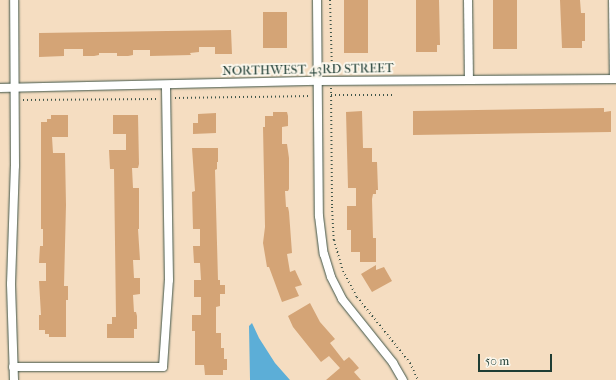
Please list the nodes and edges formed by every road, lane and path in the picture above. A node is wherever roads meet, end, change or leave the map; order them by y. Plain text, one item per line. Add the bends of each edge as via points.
1 (14, 0) edge
2 (317, 0) edge
3 (330, 0) edge
4 (468, 0) edge
5 (613, 0) edge
6 (615, 79) edge
7 (469, 80) junction
8 (318, 81) junction
9 (332, 82) junction
10 (166, 85) junction
11 (15, 87) junction
12 (0, 88) edge
13 (331, 95) junction
14 (392, 95) dead end
15 (319, 96) junction
16 (166, 98) junction
17 (16, 100) junction
18 (13, 367) junction
19 (14, 380) edge
20 (403, 380) edge
21 (418, 380) edge

1 - 11 street
2 - 8 street
3 - 9 path
4 - 7 street
5 - 6 street
6 - 7 street, NORTHWEST 43RD STREET
7 - 9 street, NORTHWEST 43RD STREET
8 - 9 street, NORTHWEST 43RD STREET
8 - 10 street, NORTHWEST 43RD STREET
8 - 15 street
9 - 13 path
10 - 11 street, NORTHWEST 43RD STREET
10 - 16 street
11 - 12 street, NORTHWEST 43RD STREET
11 - 17 street
13 - 14 path
13 - 15 path
13 - 21 path via 334,234 343,271 358,297 410,363
15 - 16 path
15 - 20 street via 319,216 324,254 331,277 342,299 393,363
16 - 17 path
16 - 18 street via 169,280 163,366
17 - 18 street via 11,284
18 - 19 street

